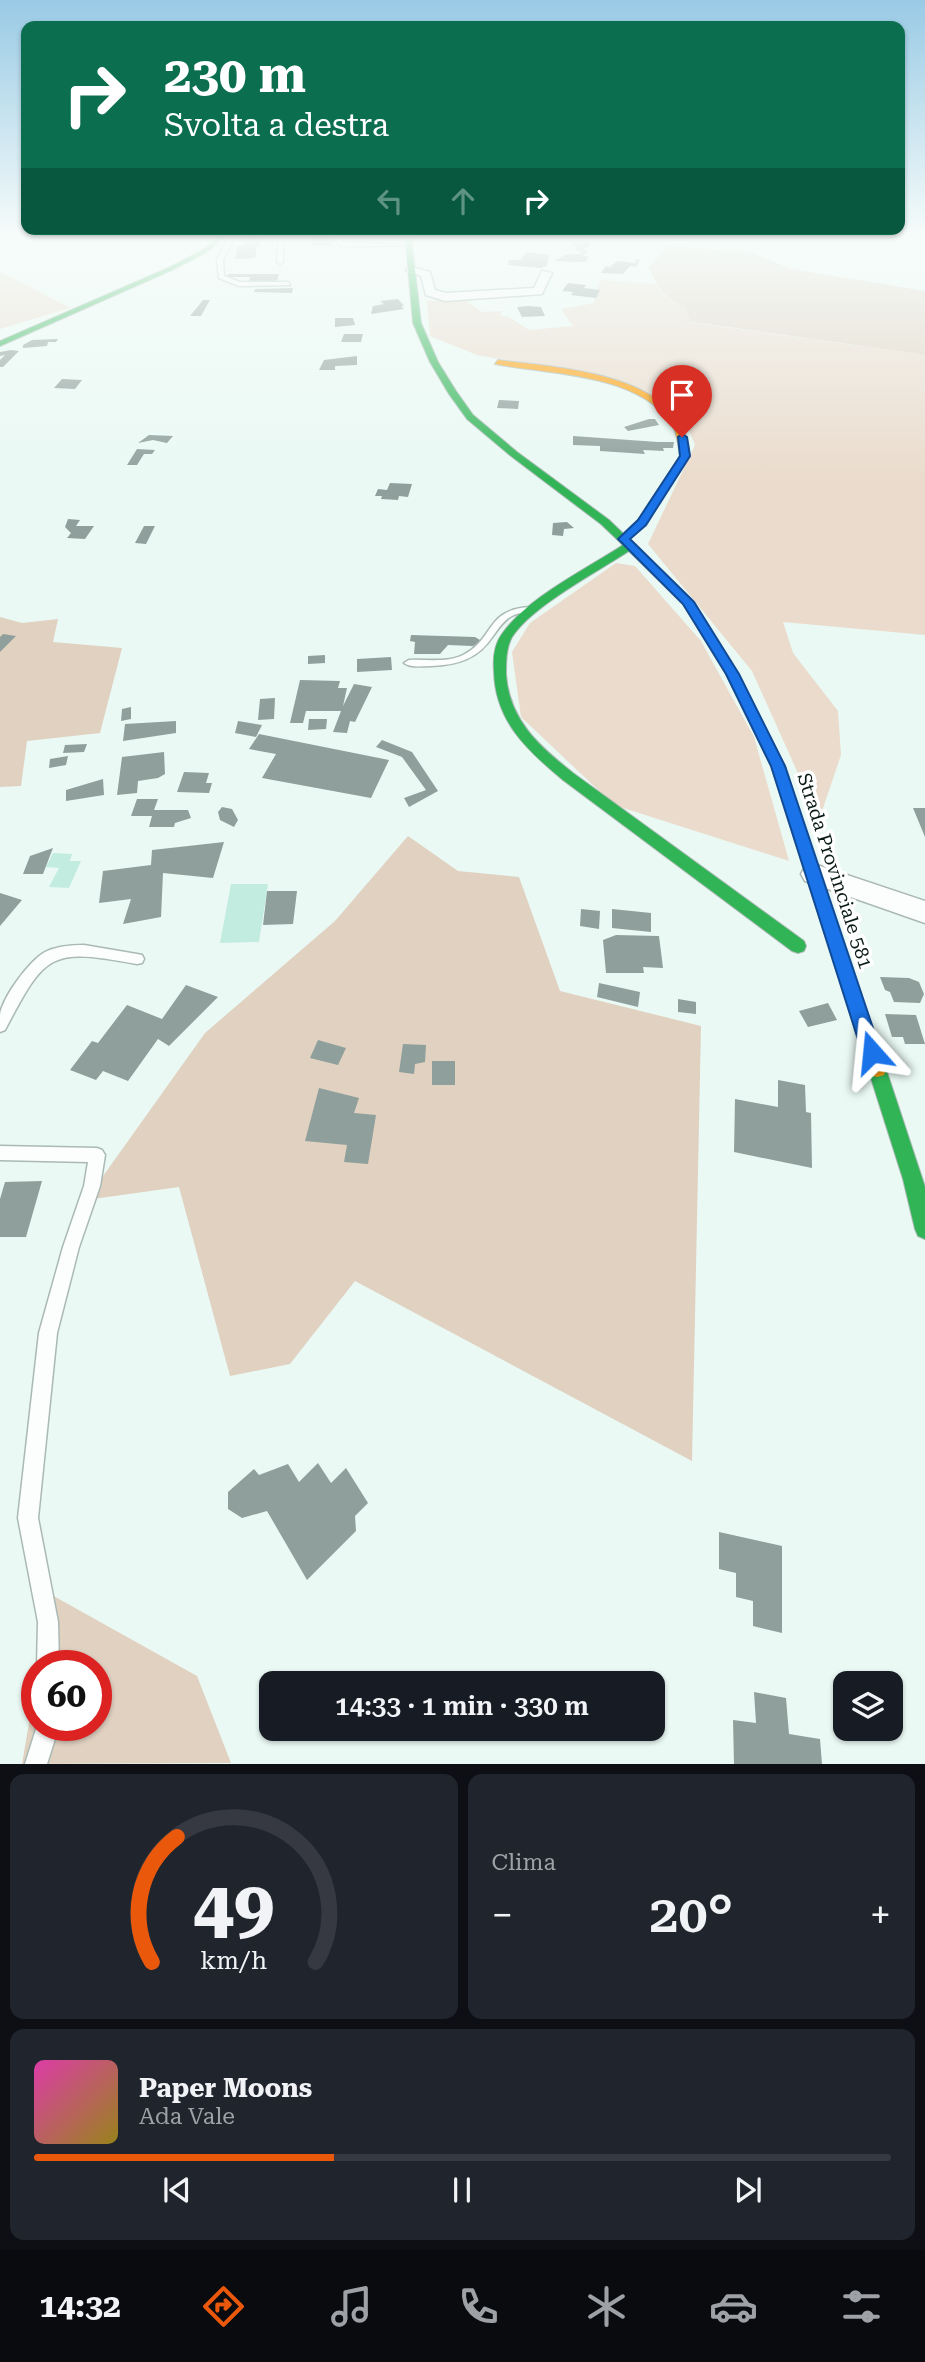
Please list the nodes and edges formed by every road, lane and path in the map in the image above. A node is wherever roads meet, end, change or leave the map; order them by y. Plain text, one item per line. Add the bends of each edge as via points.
1 (62, 317) edge
2 (416, 317) edge
3 (0, 344) edge
4 (498, 362) dead end
5 (626, 542) junction
6 (535, 610) junction
7 (409, 663) dead end
8 (814, 874) junction
9 (925, 912) edge
10 (798, 946) dead end
11 (137, 959) dead end
12 (0, 1026) edge
13 (0, 1153) edge
14 (925, 1229) edge
15 (48, 1650) edge
16 (43, 1741) edge
17 (36, 1763) edge

1 - 3 street
2 - 5 street, Strada Provinciale 581 via 434,362 470,417
4 - 5 street via 614,383 640,392 671,415 685,456
5 - 6 street
5 - 8 street, Strada Provinciale 581 via 688,602 732,674 778,766
6 - 7 lane via 501,617 470,656
6 - 10 street via 505,638 500,665 502,697 510,720 547,760
8 - 9 street
8 - 14 street, Strada Provinciale 581
11 - 12 lane via 80,949 52,954 25,978
13 - 15 lane via 97,1155 48,1333 36,1435 28,1518 48,1622
16 - 17 lane

